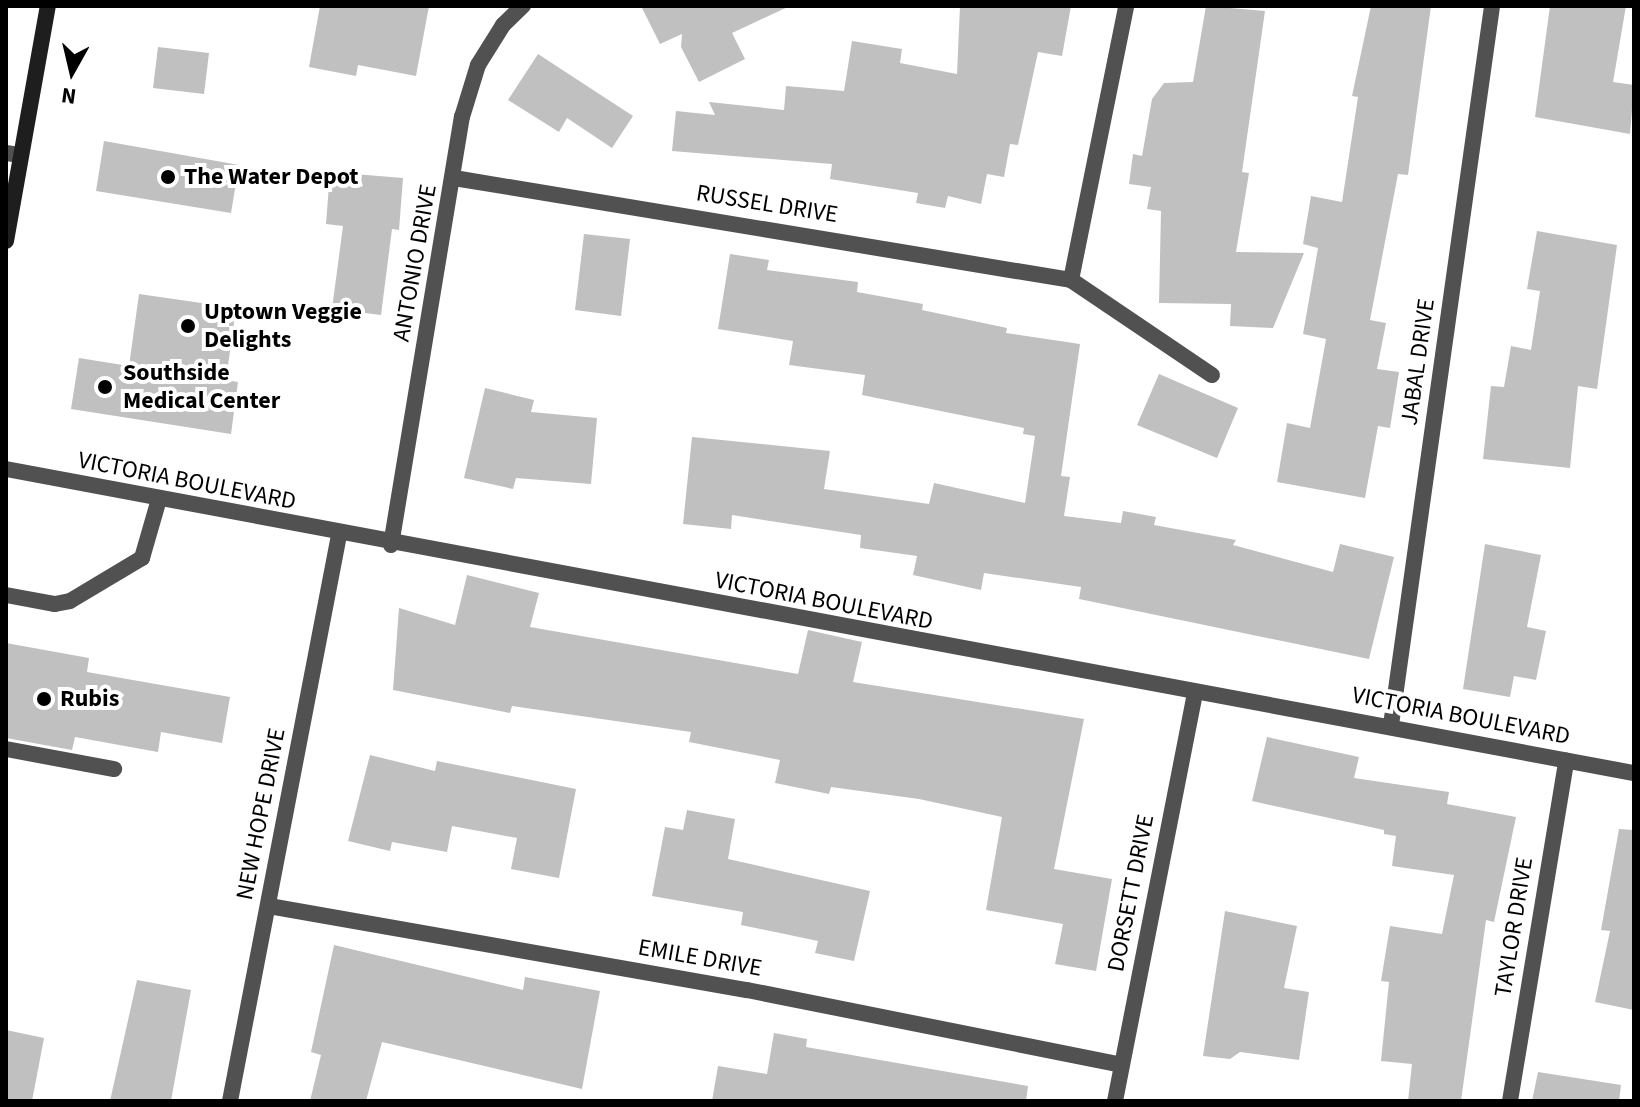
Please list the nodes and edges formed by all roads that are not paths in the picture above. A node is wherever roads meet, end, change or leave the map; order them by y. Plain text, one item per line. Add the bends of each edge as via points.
1 (48, 6) edge
2 (523, 6) edge
3 (1126, 6) edge
4 (1492, 6) edge
5 (14, 154) edge
6 (454, 178) junction
7 (6, 241) edge
8 (1071, 280) junction
9 (1212, 375) dead end
10 (6, 469) edge
11 (159, 499) junction
12 (339, 535) junction
13 (391, 545) junction
14 (6, 595) edge
15 (1195, 694) junction
16 (1391, 725) junction
17 (6, 749) edge
18 (1566, 761) junction
19 (114, 769) dead end
20 (1634, 773) edge
21 (269, 906) junction
22 (1122, 1065) junction
23 (230, 1101) edge
24 (1115, 1101) edge
25 (1510, 1101) edge

1 - 5 main road
2 - 6 street, ANTONIO DRIVE via 503,25 478,65 462,117
3 - 8 street
4 - 16 street, JABAL DRIVE
5 - 7 main road
6 - 8 street, RUSSEL DRIVE
6 - 13 street, ANTONIO DRIVE
8 - 9 street, RUSSEL DRIVE
10 - 11 street, VICTORIA BOULEVARD
11 - 12 street, VICTORIA BOULEVARD
11 - 14 street via 142,558 70,601
12 - 13 street, VICTORIA BOULEVARD
12 - 21 street, NEW HOPE DRIVE
13 - 15 street, VICTORIA BOULEVARD
15 - 16 street, VICTORIA BOULEVARD
15 - 22 street, DORSETT DRIVE
16 - 18 street, VICTORIA BOULEVARD
17 - 19 street
18 - 20 street, VICTORIA BOULEVARD
18 - 25 street, TAYLOR DRIVE
21 - 22 street, EMILE DRIVE via 747,990
21 - 23 street, NEW HOPE DRIVE
22 - 24 street, DORSETT DRIVE

